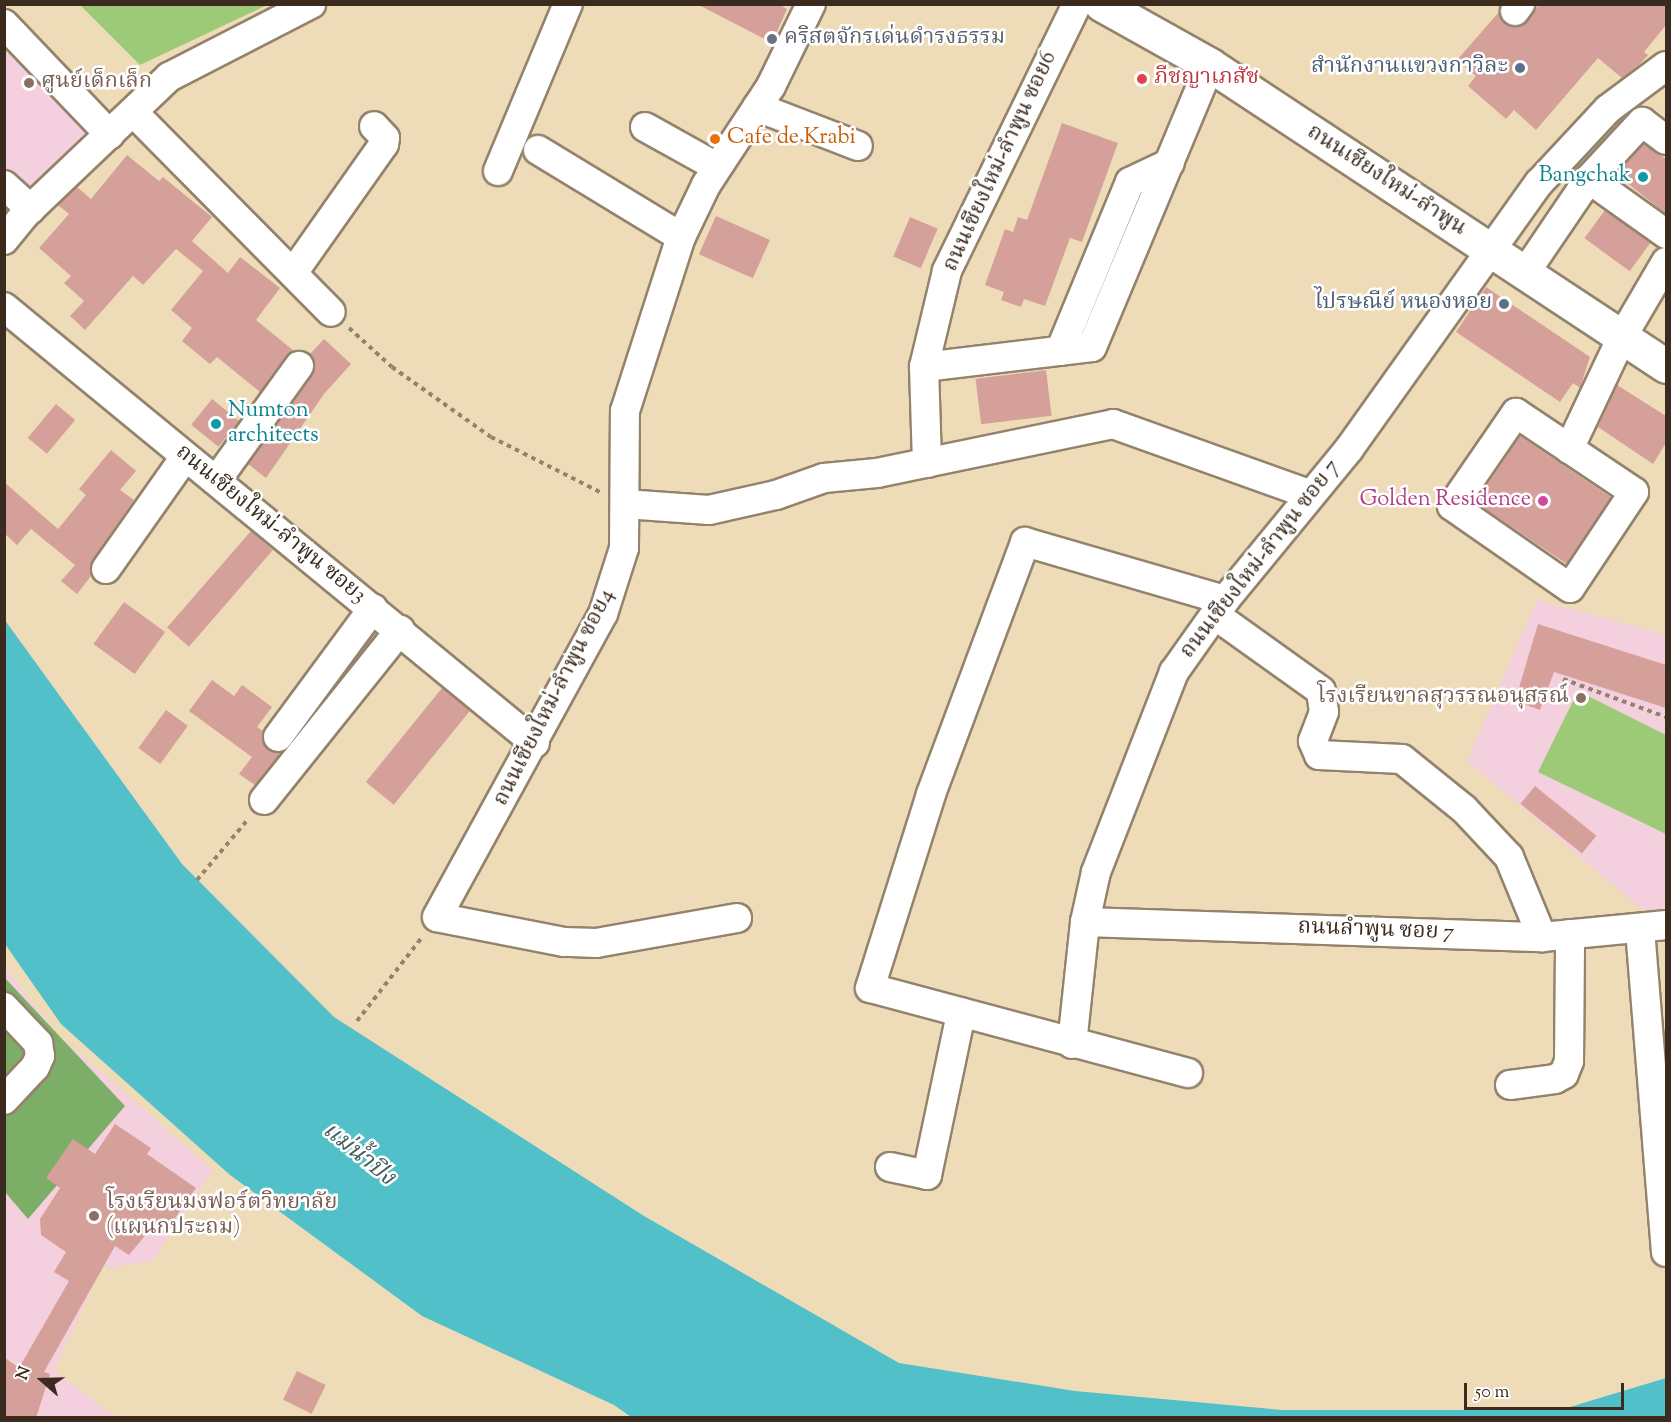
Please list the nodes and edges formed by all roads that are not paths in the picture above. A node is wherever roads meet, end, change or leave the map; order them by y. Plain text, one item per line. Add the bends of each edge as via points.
1 (311, 4) edge
2 (568, 4) edge
3 (811, 4) edge
4 (1077, 4) edge
5 (1101, 4) edge
6 (4, 24) edge
7 (1210, 65) junction
8 (1666, 66) edge
9 (757, 107) junction
10 (133, 112) junction
11 (374, 126) dead end
12 (645, 127) dead end
13 (110, 135) junction
14 (1666, 140) edge
15 (858, 147) dead end
16 (538, 150) dead end
17 (1170, 163) junction
18 (717, 167) junction
19 (498, 171) dead end
20 (1589, 179) junction
21 (4, 185) edge
22 (31, 209) junction
23 (1666, 234) edge
24 (681, 237) junction
25 (4, 240) edge
26 (1493, 251) junction
27 (1666, 262) edge
28 (293, 273) junction
29 (1525, 273) junction
30 (4, 307) edge
31 (331, 312) road end
32 (1622, 337) junction
33 (1060, 351) junction
34 (299, 366) dead end
35 (1666, 366) edge
36 (924, 367) junction
37 (1569, 449) junction
38 (185, 456) junction
39 (927, 463) junction
40 (216, 481) junction
41 (1311, 495) junction
42 (625, 504) junction
43 (106, 569) dead end
44 (1220, 607) junction
45 (373, 609) junction
46 (400, 630) junction
47 (278, 737) dead end
48 (535, 743) junction
49 (264, 800) road end
50 (737, 918) dead end
51 (1085, 922) junction
52 (1653, 927) edge
53 (1570, 934) junction
54 (1542, 937) junction
55 (4, 1007) edge
56 (961, 1013) junction
57 (1072, 1044) junction
58 (1188, 1073) dead end
59 (1510, 1085) dead end
60 (4, 1100) edge
61 (890, 1167) dead end
62 (1666, 1252) edge

1 - 10 street via 169,77
2 - 19 street
3 - 9 street, ถนนเชียงใหม่-ลำพูน ซอย4
4 - 36 street, ถนนเชียงใหม่-ลำพูน ซอย6 via 947,272
5 - 7 main road, ถนนเชียงใหม่-ลำพูน
6 - 13 street
7 - 17 street
7 - 26 main road, ถนนเชียงใหม่-ลำพูน
8 - 26 street, ถนนเชียงใหม่-ลำพูน ซอย 7 via 1608,109 1572,145 1539,183
9 - 15 street
9 - 18 street, ถนนเชียงใหม่-ลำพูน ซอย4
10 - 13 street
10 - 28 street
11 - 28 street via 385,138 384,144
12 - 18 street
13 - 22 street
14 - 20 street via 1642,122
16 - 24 street
17 - 33 street via 1130,182
17 - 33 street via 1092,347
18 - 24 street, ถนนเชียงใหม่-ลำพูน ซอย4
20 - 23 street
20 - 29 street
21 - 22 street
22 - 25 street
24 - 42 street, ถนนเชียงใหม่-ลำพูน ซอย4 via 625,411
26 - 29 main road, ถนนเชียงใหม่-ลำพูน
26 - 41 street, ถนนเชียงใหม่-ลำพูน ซอย 7
27 - 32 street
28 - 31 street
29 - 32 main road, ถนนเชียงใหม่-ลำพูน
30 - 38 street, ถนนเชียงใหม่-ลำพูน ซอย3
32 - 35 main road, ถนนเชียงใหม่-ลำพูน
32 - 37 street
33 - 36 street
34 - 40 street
36 - 39 street, ถนนเชียงใหม่-ลำพูน ซอย6
37 - 37 street via 1634,492 1570,588 1452,506 1516,413
38 - 40 street, ถนนเชียงใหม่-ลำพูน ซอย3
38 - 43 street
39 - 41 street via 1113,424
39 - 42 street via 824,478 776,495 709,510
40 - 45 street, ถนนเชียงใหม่-ลำพูน ซอย3
41 - 44 street, ถนนเชียงใหม่-ลำพูน ซอย 7
42 - 48 street, ถนนเชียงใหม่-ลำพูน ซอย4 via 624,548 603,614
44 - 51 street, ถนนเชียงใหม่-ลำพูน ซอย 7 via 1174,672 1096,872
44 - 54 street via 1321,691 1324,712 1313,741 1319,755 1402,759 1464,809 1509,857
44 - 56 street via 1025,542 931,794 870,988
45 - 46 street, ถนนเชียงใหม่-ลำพูน ซอย3
45 - 47 street
46 - 48 street, ถนนเชียงใหม่-ลำพูน ซอย3
46 - 49 street
48 - 50 street, ถนนเชียงใหม่-ลำพูน ซอย4 via 437,917 564,942 596,943
51 - 54 street, ถนนลำพูน ซอย 7
51 - 57 street, ถนนเชียงใหม่-ลำพูน ซอย 7
52 - 53 street, ถนนลำพูน ซอย 7
52 - 62 street
53 - 54 street, ถนนลำพูน ซอย 7
53 - 59 street via 1569,1061 1564,1074 1555,1079
55 - 60 street via 38,1043 40,1056 35,1067
56 - 57 street
56 - 61 street via 927,1175
57 - 58 street

